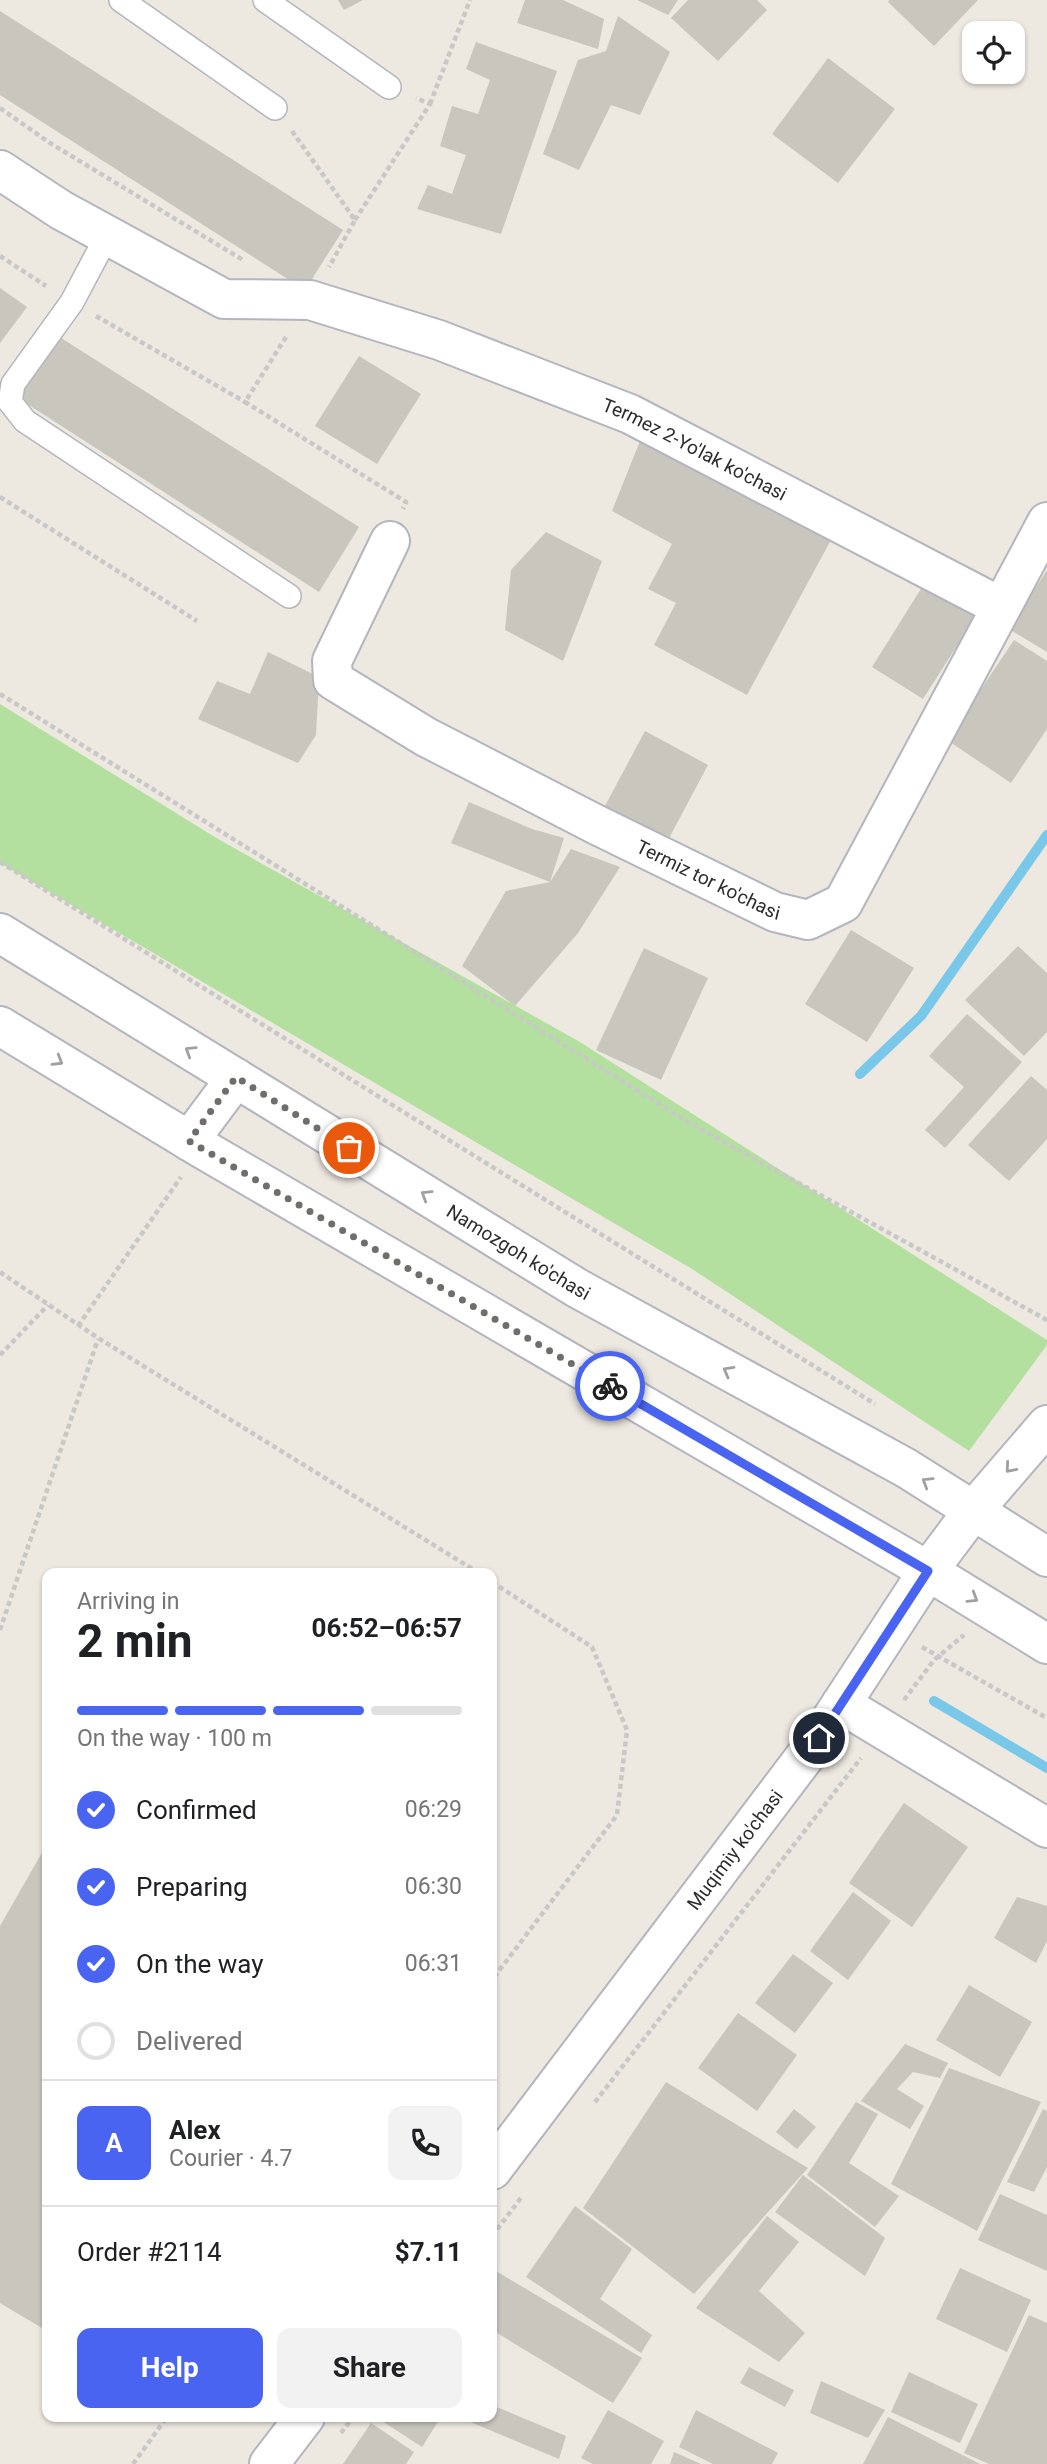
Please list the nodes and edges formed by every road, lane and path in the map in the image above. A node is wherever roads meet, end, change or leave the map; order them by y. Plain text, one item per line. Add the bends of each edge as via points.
1 (121, 0) edge
2 (265, 0) edge
3 (470, 0) edge
4 (389, 87) joint
5 (430, 104) junction
6 (0, 107) edge
7 (275, 108) joint
8 (0, 170) edge
9 (355, 220) junction
10 (107, 236) junction
11 (0, 256) edge
12 (251, 264) dead end
13 (310, 300) junction
14 (72, 302) junction
15 (244, 402) junction
16 (0, 497) edge
17 (1047, 522) edge
18 (390, 541) joint
19 (289, 596) dead end
20 (1001, 607) junction
21 (197, 621) dead end
22 (0, 694) edge
23 (0, 862) edge
24 (0, 933) edge
25 (0, 1026) edge
26 (236, 1077) junction
27 (195, 1144) junction
28 (0, 1272) edge
29 (48, 1305) junction
30 (1047, 1320) edge
31 (78, 1326) junction
32 (98, 1338) junction
33 (0, 1355) edge
34 (881, 1408) dead end
35 (1047, 1425) edge
36 (973, 1511) junction
37 (1047, 1557) edge
38 (471, 1568) edge
39 (928, 1571) junction
40 (497, 1585) edge
41 (994, 1611) junction
42 (890, 1629) junction
43 (0, 1630) edge
44 (1047, 1644) edge
45 (938, 1656) junction
46 (841, 1704) junction
47 (1047, 1718) edge
48 (882, 1730) junction
49 (1047, 1828) edge
50 (497, 1973) edge
51 (593, 2105) dead end
52 (497, 2163) edge
53 (526, 2192) dead end
54 (497, 2230) edge
55 (163, 2422) edge
56 (301, 2422) edge
57 (133, 2464) edge
58 (269, 2464) edge

1 - 7 lane
2 - 4 lane
3 - 5 path
4 - 5 path
5 - 9 path
6 - 12 path via 50,143
7 - 9 path
8 - 10 main road, Termez 2-Yo'lak ko'chasi
9 - 13 path
10 - 13 main road, Termez 2-Yo'lak ko'chasi via 224,299
10 - 14 lane
11 - 14 path
13 - 15 path
13 - 20 main road, Termez 2-Yo'lak ko'chasi via 377,319 630,415
14 - 15 path
14 - 19 lane via 13,384 10,402 24,421
15 - 18 path via 406,502
16 - 21 path
17 - 20 main road, Termiz tor ko'chasi
18 - 20 main road, Termiz tor ko'chasi via 332,661 333,680 426,737 652,853 775,912 808,920 844,903
22 - 30 path via 688,1122
23 - 34 path
26 -> 24 main road, Namozgoh ko'chasi
25 -> 27 main road
26 - 27 main road
36 -> 26 main road, Namozgoh ko'chasi via 906,1468 577,1288
27 - 31 path
27 - 39 main road
28 - 29 path
29 - 31 path
29 - 33 path
31 - 32 path
32 - 38 path
32 - 43 path
35 -> 36 main road, Muqimiy ko'chasi
36 - 37 main road, Namozgoh ko'chasi
36 - 39 main road, Muqimiy ko'chasi
39 -> 41 main road
39 - 42 main road, Muqimiy ko'chasi
40 - 50 path via 592,1647 627,1730 617,1815
41 - 44 main road
41 - 45 path
42 - 45 path
42 - 46 main road, Muqimiy ko'chasi
45 - 47 path
45 - 48 path
46 - 48 main road
46 - 52 main road, Muqimiy ko'chasi
48 - 49 main road
48 - 51 path
53 - 54 path
55 - 57 path
56 - 58 main road

